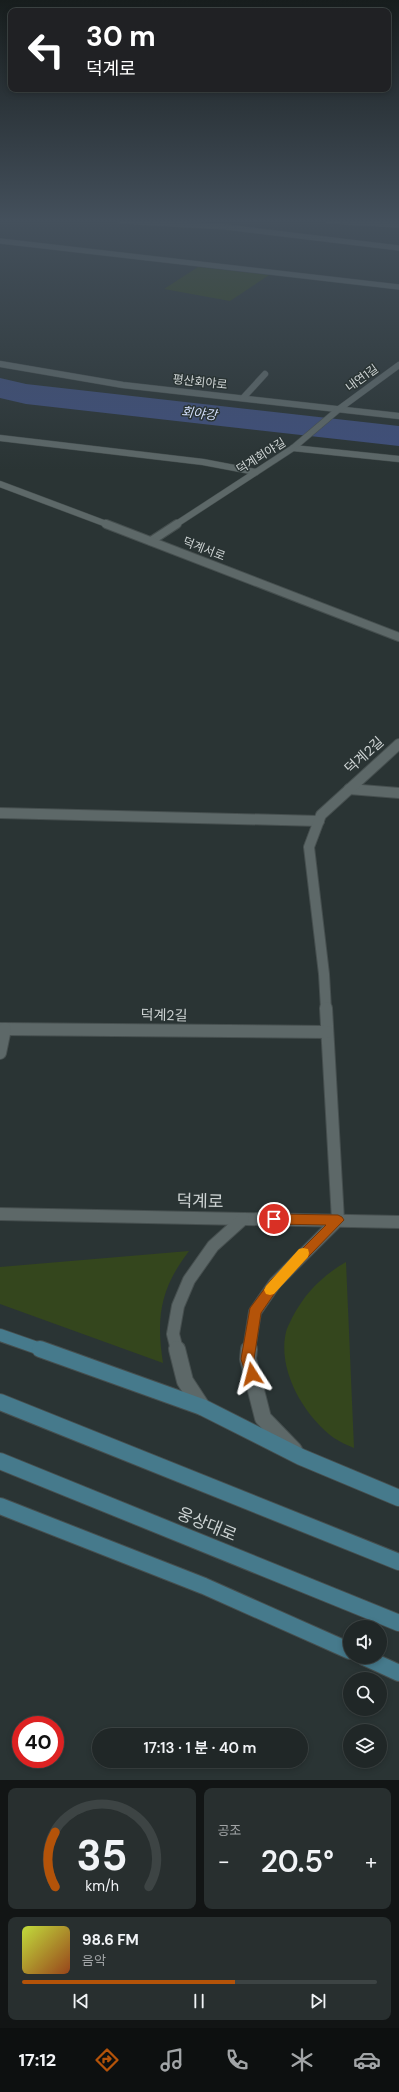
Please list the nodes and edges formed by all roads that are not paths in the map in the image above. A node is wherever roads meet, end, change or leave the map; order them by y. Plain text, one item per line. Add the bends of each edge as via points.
1 (0, 364) edge
2 (399, 365) edge
3 (265, 374) dead end
4 (243, 398) junction
5 (339, 409) junction
6 (399, 416) edge
7 (0, 438) edge
8 (293, 448) junction
9 (399, 459) edge
10 (256, 472) junction
11 (0, 484) edge
12 (151, 540) junction
13 (399, 637) edge
14 (399, 744) edge
15 (349, 789) junction
16 (399, 793) edge
17 (0, 813) edge
18 (319, 821) junction
19 (3, 1029) edge
20 (327, 1032) junction
21 (0, 1053) edge
22 (0, 1214) edge
23 (243, 1219) junction
24 (338, 1220) junction
25 (399, 1222) edge
26 (0, 1334) edge
27 (0, 1402) edge
28 (202, 1407) junction
29 (301, 1457) junction
30 (0, 1461) edge
31 (399, 1498) edge
32 (0, 1506) edge
33 (399, 1562) edge
34 (399, 1623) edge
35 (343, 1648) edge
36 (379, 1664) edge
37 (399, 1673) edge

1 - 4 street, 평산회야로 via 123,385
2 - 5 street, 내연1길
3 - 4 street
4 - 5 street, 평산회야로
5 - 6 street, 평산회야로
5 - 8 street, 내연1길
7 - 10 street via 203,462
8 - 9 street, 덕계회야길
8 - 10 street, 덕계회야길
10 - 12 street, 덕계회야길
11 - 12 street, 덕계서로
12 - 13 street, 덕계서로
14 - 15 street, 덕계2길
15 - 16 street, 덕계2길
15 - 18 street, 덕계2길 via 321,815
17 - 18 street
18 - 20 street, 덕계2길 via 309,848 324,974
19 - 20 street, 덕계2길
19 - 21 street
20 - 24 street, 덕계2길
22 - 23 street, 덕계로
23 - 24 street, 덕계로
23 - 28 street via 213,1246 189,1280 178,1306 174,1334 178,1354 185,1381
24 - 25 street, 덕계로
24 - 29 street via 275,1284 255,1312 248,1359 263,1418
26 - 28 main road
27 - 33 main road
28 - 29 main road
29 - 31 main road
30 - 34 main road, 웅상대로
32 - 35 main road via 204,1586
36 - 37 main road

